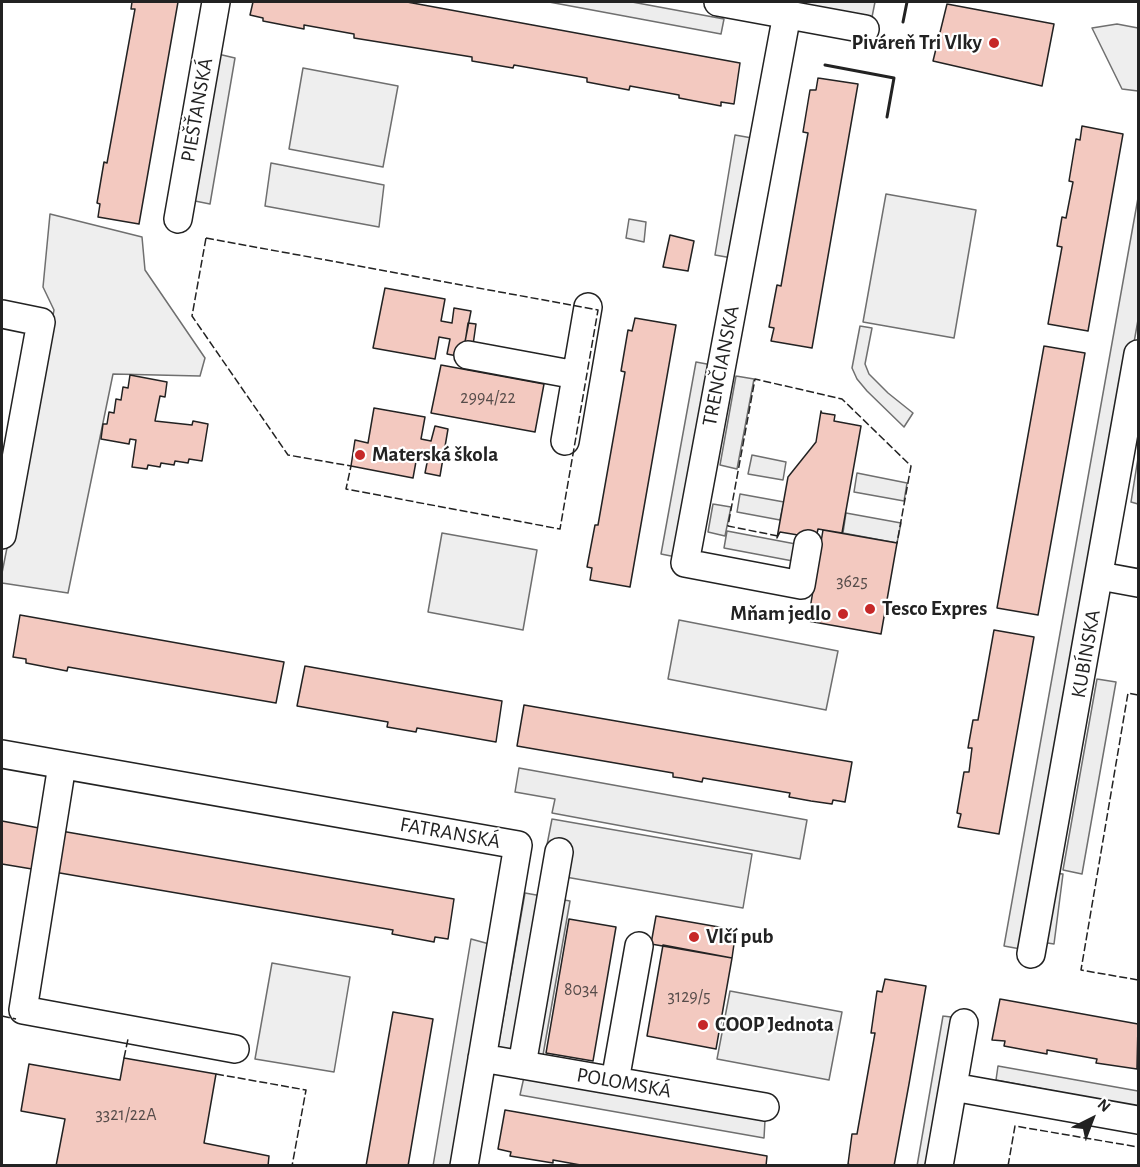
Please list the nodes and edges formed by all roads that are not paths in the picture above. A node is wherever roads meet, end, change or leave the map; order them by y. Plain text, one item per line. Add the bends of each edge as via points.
1 (216, 2) edge
2 (718, 2) edge
3 (787, 14) junction
4 (865, 29) dead end
5 (178, 219) dead end
6 (588, 307) dead end
7 (2, 314) edge
8 (1138, 354) edge
9 (468, 355) dead end
10 (576, 375) junction
11 (565, 441) dead end
12 (2, 535) edge
13 (808, 544) dead end
14 (1100, 576) junction
15 (1138, 583) edge
16 (2, 754) edge
17 (62, 765) junction
18 (559, 852) dead end
19 (639, 946) dead end
20 (1031, 954) dead end
21 (963, 1023) dead end
22 (235, 1049) dead end
23 (482, 1058) junction
24 (522, 1065) junction
25 (615, 1081) junction
26 (953, 1087) junction
27 (765, 1107) dead end
28 (1138, 1120) edge
29 (464, 1166) edge
30 (939, 1166) edge

1 - 5 street, PIEŠŤANSKÁ
2 - 3 street
3 - 4 street
3 - 13 street, TRENČIANSKA via 685,563 801,585
6 - 10 street
7 - 12 street via 41,322
8 - 14 street, KUBÍNSKA
9 - 10 street
10 - 11 street
14 - 15 street
14 - 20 street, KUBÍNSKA
16 - 17 street, FATRANSKÁ
17 - 22 street via 23,1010
17 - 23 street, FATRANSKÁ via 518,845
18 - 24 street
19 - 25 street
21 - 26 street
23 - 24 street, POLOMSKÁ
23 - 29 street, FATRANSKÁ
24 - 25 street, POLOMSKÁ
25 - 27 street, POLOMSKÁ
26 - 28 street
26 - 30 street

